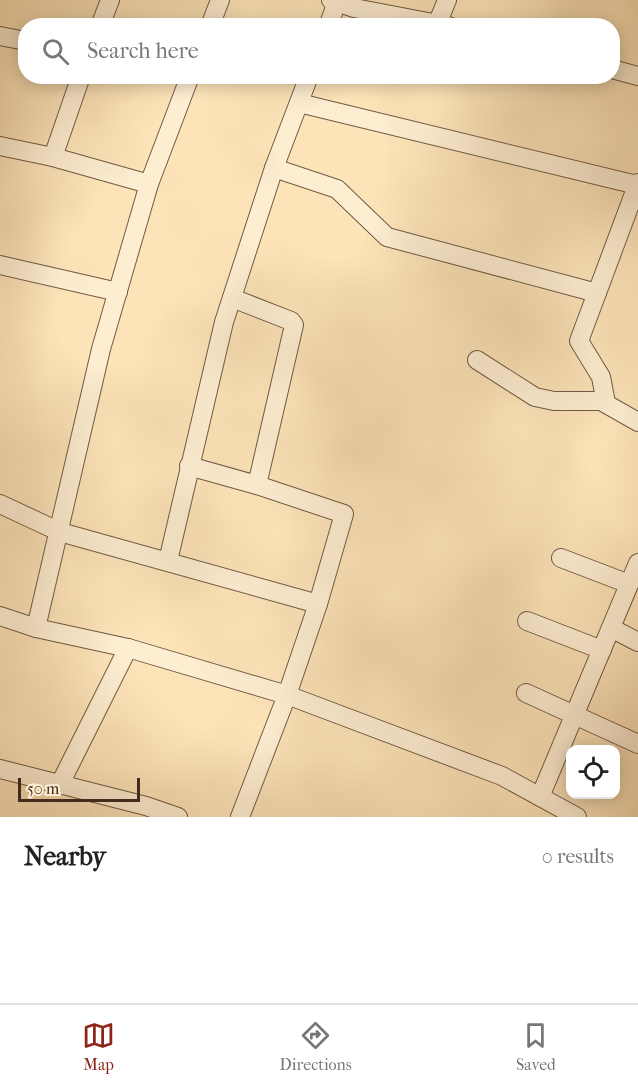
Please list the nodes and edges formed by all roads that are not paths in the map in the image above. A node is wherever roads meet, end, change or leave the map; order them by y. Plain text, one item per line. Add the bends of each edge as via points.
1 (110, 0) edge
2 (220, 0) edge
3 (447, 0) edge
4 (335, 1) edge
5 (103, 18) edge
6 (213, 18) edge
7 (330, 18) edge
8 (415, 18) edge
9 (444, 18) edge
10 (0, 36) edge
11 (18, 39) edge
12 (620, 71) edge
13 (638, 76) edge
14 (78, 84) edge
15 (187, 84) edge
16 (306, 84) edge
17 (299, 103) junction
18 (0, 146) edge
19 (53, 157) junction
20 (274, 168) junction
21 (149, 184) junction
22 (638, 184) edge
23 (0, 265) edge
24 (118, 292) junction
25 (597, 293) junction
26 (232, 297) junction
27 (477, 360) dead end
28 (606, 403) junction
29 (638, 422) edge
30 (189, 466) junction
31 (257, 485) junction
32 (0, 504) edge
33 (60, 532) junction
34 (561, 558) dead end
35 (168, 561) junction
36 (638, 563) edge
37 (629, 584) junction
38 (318, 604) junction
39 (0, 616) edge
40 (527, 621) dead end
41 (36, 628) junction
42 (611, 628) junction
43 (638, 642) edge
44 (128, 648) junction
45 (602, 650) junction
46 (526, 693) dead end
47 (287, 695) junction
48 (574, 716) junction
49 (638, 744) edge
50 (0, 768) edge
51 (60, 784) junction
52 (540, 797) junction
53 (246, 815) edge
54 (178, 817) edge
55 (577, 817) edge

1 - 5 street
2 - 6 street
3 - 9 street
4 - 7 street
4 - 8 street
10 - 11 street
12 - 13 street
14 - 19 street
15 - 21 street
16 - 17 street
17 - 20 street
17 - 22 street
18 - 19 street
19 - 21 street
20 - 25 street via 337,189 384,236
20 - 26 street
21 - 24 street
22 - 25 street
23 - 24 street
24 - 33 street via 101,349
25 - 28 street via 579,342 601,377
26 - 30 street
26 - 31 street via 294,325
27 - 28 street via 535,397
28 - 29 street
30 - 31 street
30 - 35 street
31 - 38 street via 344,514
32 - 33 street
33 - 35 street
33 - 41 street
34 - 37 street
35 - 38 street
36 - 37 street
37 - 42 street
38 - 47 street
39 - 41 street
40 - 45 street
41 - 44 street
42 - 43 street
42 - 45 street
44 - 47 street
44 - 51 street
45 - 48 street
46 - 48 street
47 - 52 street via 502,776
47 - 53 street
48 - 49 street
48 - 52 street
50 - 51 street
51 - 54 street
52 - 55 street

